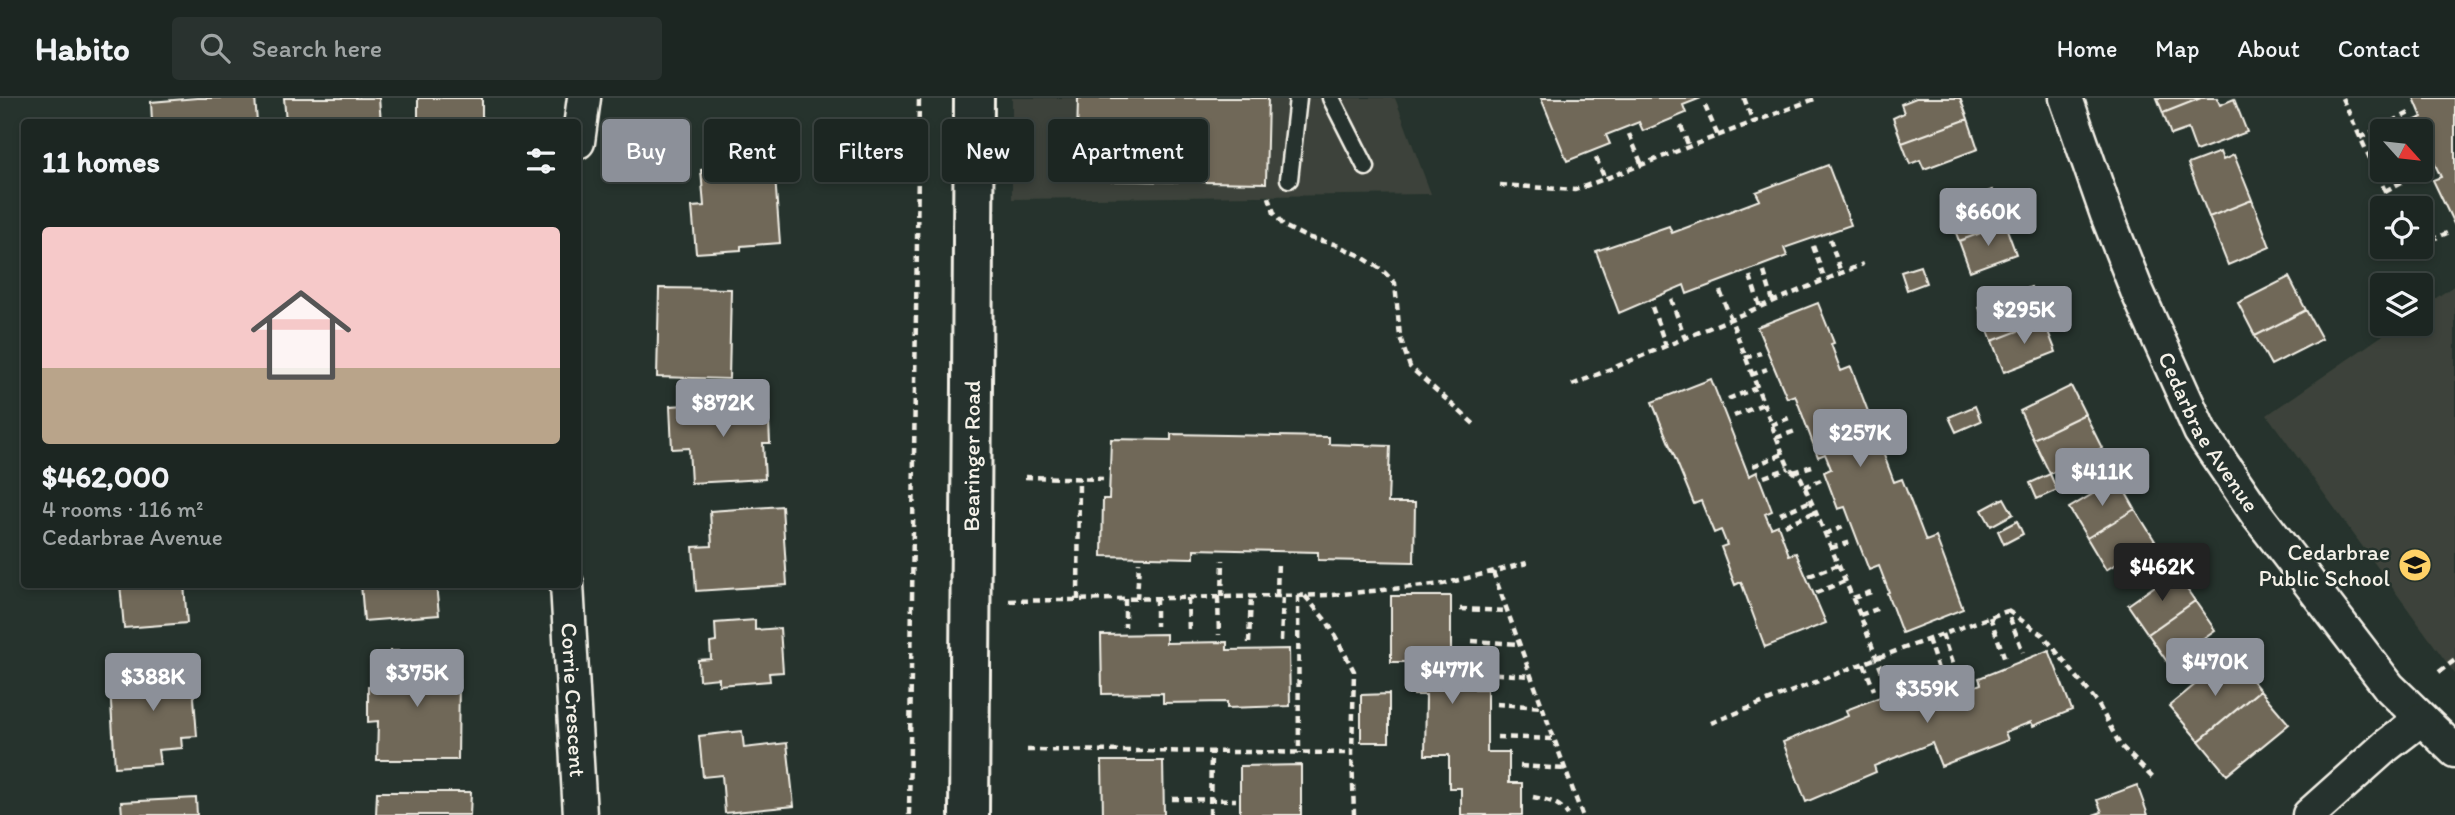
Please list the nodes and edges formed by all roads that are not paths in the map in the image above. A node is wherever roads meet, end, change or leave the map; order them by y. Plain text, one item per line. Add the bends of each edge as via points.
1 (584, 98) edge
2 (974, 98) edge
3 (1298, 98) edge
4 (1331, 98) edge
5 (2066, 98) edge
6 (581, 120) edge
7 (1366, 167) dead end
8 (1289, 179) road end
9 (567, 588) edge
10 (2421, 719) junction
11 (2455, 751) edge
12 (580, 815) edge
13 (970, 815) edge
14 (2309, 815) edge

1 - 6 street
2 - 13 street, Bearinger Road
3 - 8 lane
4 - 7 lane
5 - 10 street, Cedarbrae Avenue via 2137,291 2200,430 2266,527 2389,687
9 - 12 street, Corrie Crescent
10 - 11 street, Cedarbrae Avenue
10 - 14 street

